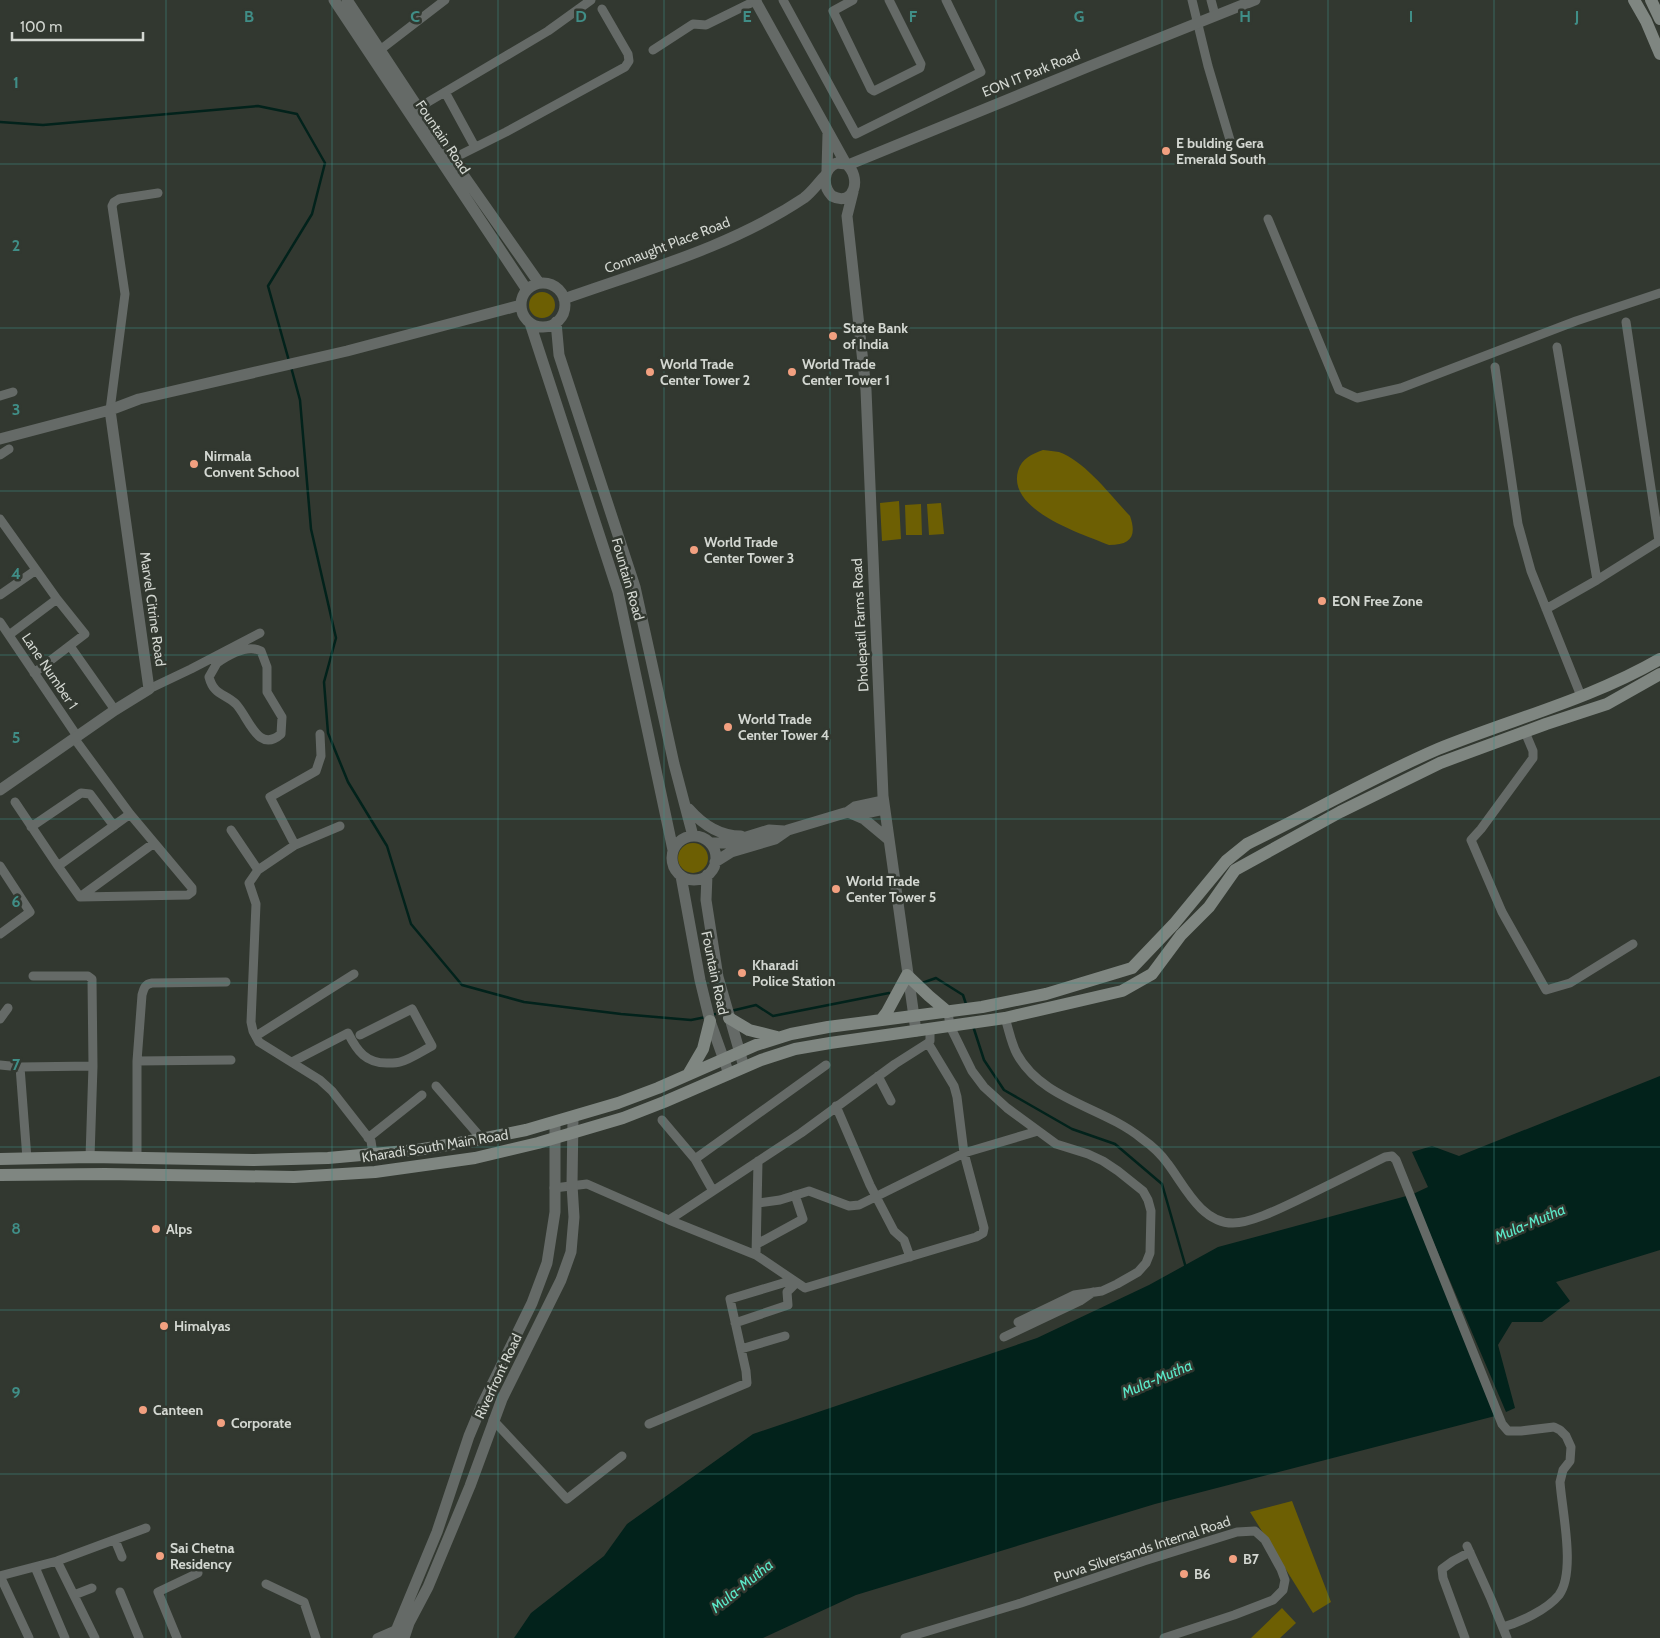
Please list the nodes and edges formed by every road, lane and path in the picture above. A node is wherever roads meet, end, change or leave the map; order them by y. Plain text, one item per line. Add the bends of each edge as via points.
1 (334, 0) edge
2 (347, 0) edge
3 (445, 0) edge
4 (591, 0) edge
5 (756, 0) edge
6 (783, 0) edge
7 (889, 0) edge
8 (946, 0) edge
9 (1192, 0) edge
10 (1211, 0) edge
11 (1255, 0) edge
12 (1634, 0) edge
13 (1651, 0) edge
14 (847, 1) edge
15 (602, 9) dead end
16 (1215, 15) junction
17 (1660, 19) edge
18 (1197, 22) junction
19 (380, 50) junction
20 (653, 50) dead end
21 (1660, 54) edge
22 (446, 92) junction
23 (418, 108) junction
24 (828, 132) junction
25 (1230, 140) dead end
26 (475, 147) junction
27 (876, 153) junction
28 (452, 159) junction
29 (847, 165) junction
30 (826, 173) junction
31 (854, 180) junction
32 (853, 192) junction
33 (158, 193) dead end
34 (833, 196) junction
35 (805, 197) junction
36 (847, 216) junction
37 (1268, 219) dead end
38 (539, 284) junction
39 (527, 290) junction
40 (1660, 293) edge
41 (564, 299) junction
42 (521, 305) junction
43 (556, 322) junction
44 (1626, 322) dead end
45 (530, 323) junction
46 (1557, 347) dead end
47 (1495, 367) dead end
48 (13, 392) dead end
49 (0, 396) edge
50 (110, 410) junction
51 (0, 439) edge
52 (8, 450) dead end
53 (0, 455) edge
54 (0, 519) edge
55 (36, 570) junction
56 (1597, 580) junction
57 (0, 595) edge
58 (57, 599) junction
59 (1546, 609) junction
60 (0, 622) edge
61 (260, 633) dead end
62 (9, 635) junction
63 (70, 646) junction
64 (1660, 659) edge
65 (215, 661) junction
66 (34, 673) junction
67 (1660, 674) edge
68 (149, 689) junction
69 (1581, 696) junction
70 (116, 710) junction
71 (1525, 732) junction
72 (320, 734) dead end
73 (76, 737) junction
74 (1381, 776) junction
75 (1387, 789) junction
76 (0, 790) edge
77 (15, 802) dead end
78 (685, 804) junction
79 (884, 805) junction
80 (852, 813) junction
81 (130, 814) junction
82 (114, 826) junction
83 (340, 826) dead end
84 (32, 827) junction
85 (231, 830) dead end
86 (784, 831) junction
87 (693, 836) junction
88 (748, 836) junction
89 (888, 839) junction
90 (154, 843) junction
91 (710, 843) junction
92 (294, 845) junction
93 (674, 850) junction
94 (715, 862) junction
95 (0, 866) edge
96 (58, 866) junction
97 (258, 870) junction
98 (707, 875) junction
99 (681, 876) junction
100 (80, 897) junction
101 (0, 934) edge
102 (1633, 944) dead end
103 (354, 974) dead end
104 (907, 975) junction
105 (33, 976) dead end
106 (226, 982) dead end
107 (8, 1008) dead end
108 (977, 1008) junction
109 (952, 1011) junction
110 (727, 1012) junction
111 (708, 1016) junction
112 (913, 1016) junction
113 (1005, 1018) junction
114 (0, 1019) edge
115 (880, 1020) junction
116 (980, 1022) junction
117 (955, 1026) junction
118 (930, 1029) junction
119 (916, 1031) junction
120 (360, 1035) dead end
121 (256, 1036) junction
122 (779, 1038) junction
123 (928, 1043) junction
124 (739, 1052) junction
125 (724, 1059) junction
126 (231, 1060) dead end
127 (137, 1061) junction
128 (292, 1062) junction
129 (826, 1064) dead end
130 (0, 1066) edge
131 (93, 1066) junction
132 (20, 1067) junction
133 (744, 1067) junction
134 (689, 1073) junction
135 (729, 1074) junction
136 (878, 1076) junction
137 (436, 1086) dead end
138 (422, 1095) dead end
139 (891, 1101) dead end
140 (836, 1106) junction
141 (573, 1117) junction
142 (662, 1120) dead end
143 (555, 1122) junction
144 (1038, 1132) junction
145 (572, 1134) junction
146 (368, 1138) junction
147 (554, 1138) junction
148 (482, 1139) junction
149 (964, 1153) junction
150 (373, 1154) junction
151 (90, 1158) junction
152 (0, 1159) edge
153 (27, 1159) junction
154 (136, 1159) junction
155 (695, 1159) junction
156 (758, 1162) junction
157 (0, 1175) edge
158 (572, 1185) junction
159 (554, 1188) junction
160 (713, 1191) junction
161 (795, 1195) junction
162 (876, 1197) junction
163 (758, 1203) junction
164 (669, 1220) junction
165 (757, 1244) junction
166 (756, 1256) junction
167 (910, 1257) junction
168 (795, 1281) junction
169 (1093, 1292) junction
170 (1018, 1322) dead end
171 (735, 1323) junction
172 (785, 1336) dead end
173 (1004, 1337) dead end
174 (741, 1349) junction
175 (493, 1420) junction
176 (649, 1424) dead end
177 (622, 1456) dead end
178 (146, 1528) dead end
179 (115, 1540) junction
180 (122, 1557) dead end
181 (57, 1561) junction
182 (35, 1567) junction
183 (198, 1573) dead end
184 (0, 1576) edge
185 (266, 1584) dead end
186 (92, 1588) dead end
187 (120, 1592) dead end
188 (74, 1595) junction
189 (1502, 1627) junction
190 (397, 1636) edge
191 (29, 1638) edge
192 (65, 1638) edge
193 (95, 1638) edge
194 (139, 1638) edge
195 (177, 1638) edge
196 (316, 1638) edge
197 (377, 1638) edge
198 (906, 1638) edge
199 (1164, 1638) edge
200 (1465, 1638) edge
201 (1507, 1638) edge

1 - 39 street, Fountain Road
2 - 19 street, Fountain Road
3 - 19 street
4 - 22 street via 548,31
5 - 20 street via 706,25 693,24
5 - 24 street
6 - 8 street via 856,134 981,72
7 - 14 street via 921,64 920,68 874,91 834,11
9 - 18 street
10 - 16 street
11 - 16 street, EON IT Park Road
12 - 21 main road
13 - 17 main road
15 - 26 street via 628,54 629,61 625,67
16 - 18 street, EON IT Park Road
18 - 25 street
18 - 27 street, EON IT Park Road
19 - 23 street, Fountain Road
22 - 23 street
22 - 26 street
23 - 28 street, Fountain Road
24 - 29 street
24 - 30 street
26 - 28 street
27 - 29 street, EON IT Park Road
27 - 31 street
28 - 38 street, Fountain Road
29 - 30 street via 834,164
29 - 31 street
30 - 34 street via 827,188
30 - 35 street, Connaught Place Road
31 - 32 street
32 - 34 street via 846,198
32 - 36 street, Dholepatil Farms Road
33 - 50 street via 119,198 112,206 125,294
34 - 35 street, Connaught Place Road
34 - 36 street, Dholepatil Farms Road
35 - 41 street, Connaught Place Road via 720,242
36 - 79 street, Dholepatil Farms Road via 866,390
37 - 40 street via 1339,390 1356,398 1401,388 1576,321
38 - 39 street
38 - 41 street via 552,285
39 - 42 street
41 - 43 street, Fountain Road via 564,310
42 - 45 street, Fountain Road via 523,315
42 - 50 street via 347,351 139,400
43 - 45 street via 549,326
43 - 78 street, Fountain Road via 559,355 635,588
44 - 56 street via 1659,541
45 - 93 street, Fountain Road via 618,592
46 - 56 street
47 - 59 street via 1518,524
48 - 49 street
50 - 51 street
50 - 68 street, Marvel Citrine Road
52 - 53 street
54 - 55 street
55 - 57 street
55 - 58 street
56 - 59 street
58 - 62 street
58 - 63 street via 85,634
59 - 69 street
60 - 62 street, Lane Number 1
61 - 65 street, Marvel Citrine Road
62 - 66 street, Lane Number 1
63 - 66 street
63 - 70 street
64 - 69 main road, Kharadi South Main Road
65 - 65 street via 246,648 261,651 267,667 267,692 282,716 281,734 274,740 266,740 255,732 236,704 211,684 209,677
65 - 68 street, Marvel Citrine Road
66 - 73 street, Lane Number 1
67 - 71 main road, Kharadi South Main Road via 1607,704
68 - 70 street
69 - 74 main road, Kharadi South Main Road via 1439,749
70 - 73 street
71 - 75 main road, Kharadi South Main Road via 1448,760
71 - 102 street via 1533,758 1471,840 1502,912 1546,990 1570,982
72 - 92 street via 316,771 270,798
73 - 76 street
73 - 81 street, Lane Number 1
74 - 75 main road
74 - 108 main road, Kharadi South Main Road via 1247,844 1226,861 1174,924 1132,968 1046,994
75 - 113 main road, Kharadi South Main Road via 1234,870 1209,907 1181,936 1152,974 1105,997
77 - 84 street
78 - 87 street, Fountain Road
78 - 88 street via 697,819 714,830
79 - 80 street via 855,806
79 - 89 street, Dholepatil Farms Road
80 - 86 street
80 - 89 street
81 - 82 street
81 - 90 street, Lane Number 1
82 - 84 street via 90,794 81,793
82 - 96 street
83 - 92 street
84 - 96 street
85 - 97 street
86 - 88 street via 769,830
86 - 94 street via 775,839 732,852
87 - 91 street
87 - 93 street via 681,840
88 - 91 street via 727,843
89 - 104 street, Dholepatil Farms Road
90 - 100 street
90 - 100 street, Lane Number 1 via 192,888 188,895
91 - 94 street via 715,852
92 - 97 street
93 - 99 street, Fountain Road via 674,866
94 - 98 street, Fountain Road
95 - 101 street via 30,912
96 - 100 street
97 - 121 street via 249,883 256,904 251,1022
98 - 99 street via 692,880
98 - 110 street, Fountain Road via 706,900
99 - 111 street, Fountain Road
103 - 121 street
104 - 109 main road via 932,1000
104 - 112 street, Dholepatil Farms Road
104 - 115 main road via 888,1012
105 - 131 street via 88,976 92,979
106 - 127 street via 147,984 142,995
107 - 114 street
108 - 109 main road, Kharadi South Main Road
108 - 116 main road
109 - 112 main road, Kharadi South Main Road
109 - 117 street
110 - 122 main road via 750,1030
110 - 124 street, Fountain Road
111 - 125 street, Fountain Road
111 - 134 main road via 703,1049
112 - 115 main road, Kharadi South Main Road
112 - 119 street, Dholepatil Farms Road
113 - 116 main road, Kharadi South Main Road
113 - 189 street via 1013,1044 1028,1070 1069,1099 1140,1137 1168,1164 1200,1208 1228,1223 1267,1214 1385,1157 1392,1156 1396,1160 1499,1418 1508,1430 1560,1430 1571,1447 1570,1461 1560,1482 1568,1556 1566,1578 1560,1594 1523,1621
115 - 122 main road, Kharadi South Main Road
116 - 117 main road, Kharadi South Main Road
117 - 118 main road, Kharadi South Main Road
117 - 144 street via 972,1071 984,1087
118 - 119 main road, Kharadi South Main Road
118 - 123 street
119 - 133 main road, Kharadi South Main Road via 795,1049
120 - 128 street via 412,1009 432,1046 400,1063 381,1064 361,1055 348,1033
121 - 128 street via 259,1042
122 - 124 main road, Kharadi South Main Road
123 - 136 street
123 - 149 street via 954,1086
124 - 125 main road, Kharadi South Main Road
124 - 133 street, Fountain Road
125 - 134 main road, Kharadi South Main Road
125 - 135 street, Fountain Road
126 - 127 street
127 - 154 street
128 - 146 street via 332,1091
129 - 155 street
130 - 132 street
131 - 132 street
131 - 151 street
132 - 153 street
133 - 135 main road, Kharadi South Main Road
134 - 141 main road, Kharadi South Main Road via 658,1088
135 - 145 main road, Kharadi South Main Road via 623,1118
136 - 139 street
136 - 140 street
137 - 148 street
138 - 146 street
140 - 156 street
140 - 162 street
141 - 143 main road, Kharadi South Main Road
141 - 145 street, Riverfront Road
142 - 155 street
143 - 147 street, Riverfront Road
143 - 148 main road, Kharadi South Main Road
144 - 149 street
144 - 169 street via 1056,1144 1103,1161 1143,1191 1148,1200 1151,1223 1150,1253 1146,1264 1116,1284
145 - 147 main road, Kharadi South Main Road
145 - 158 street, Riverfront Road
146 - 150 street
147 - 157 main road, Kharadi South Main Road via 474,1158 375,1172 254,1177
147 - 159 street, Riverfront Road
148 - 150 main road, Kharadi South Main Road
149 - 162 street
149 - 167 street via 983,1233
150 - 154 main road, Kharadi South Main Road via 293,1160
151 - 153 main road, Kharadi South Main Road
151 - 154 main road, Kharadi South Main Road
152 - 153 main road, Kharadi South Main Road
155 - 160 street
156 - 160 street
156 - 163 street
158 - 159 street
158 - 164 street via 587,1184
158 - 175 street, Riverfront Road via 574,1217 570,1252 560,1280
159 - 190 street, Riverfront Road via 555,1212 547,1263 532,1303 482,1405
160 - 164 street
161 - 162 street via 809,1191 849,1206
161 - 163 street
161 - 165 street via 804,1219
162 - 167 street via 894,1231 904,1240
163 - 165 street
164 - 166 street
165 - 166 street
166 - 168 street
167 - 168 street via 805,1288
168 - 171 street via 788,1292 788,1305
168 - 171 street via 730,1299
169 - 170 street via 1074,1295
169 - 173 street
171 - 174 street
172 - 174 street
174 - 176 street via 747,1383
175 - 177 street via 567,1499
175 - 190 street, Riverfront Road via 470,1486 428,1587 409,1623
178 - 179 street
179 - 180 street
179 - 181 street
181 - 182 street
181 - 188 street
182 - 184 street
182 - 192 street
183 - 195 street via 158,1592
184 - 191 street
185 - 196 street via 304,1602
186 - 188 street
187 - 194 street
188 - 193 street
189 - 200 street via 1468,1549 1442,1569
189 - 201 street
190 - 197 street
198 - 199 street, Purva Silversands Internal Road via 1238,1532 1255,1531 1265,1540 1285,1580 1283,1590 1273,1600

